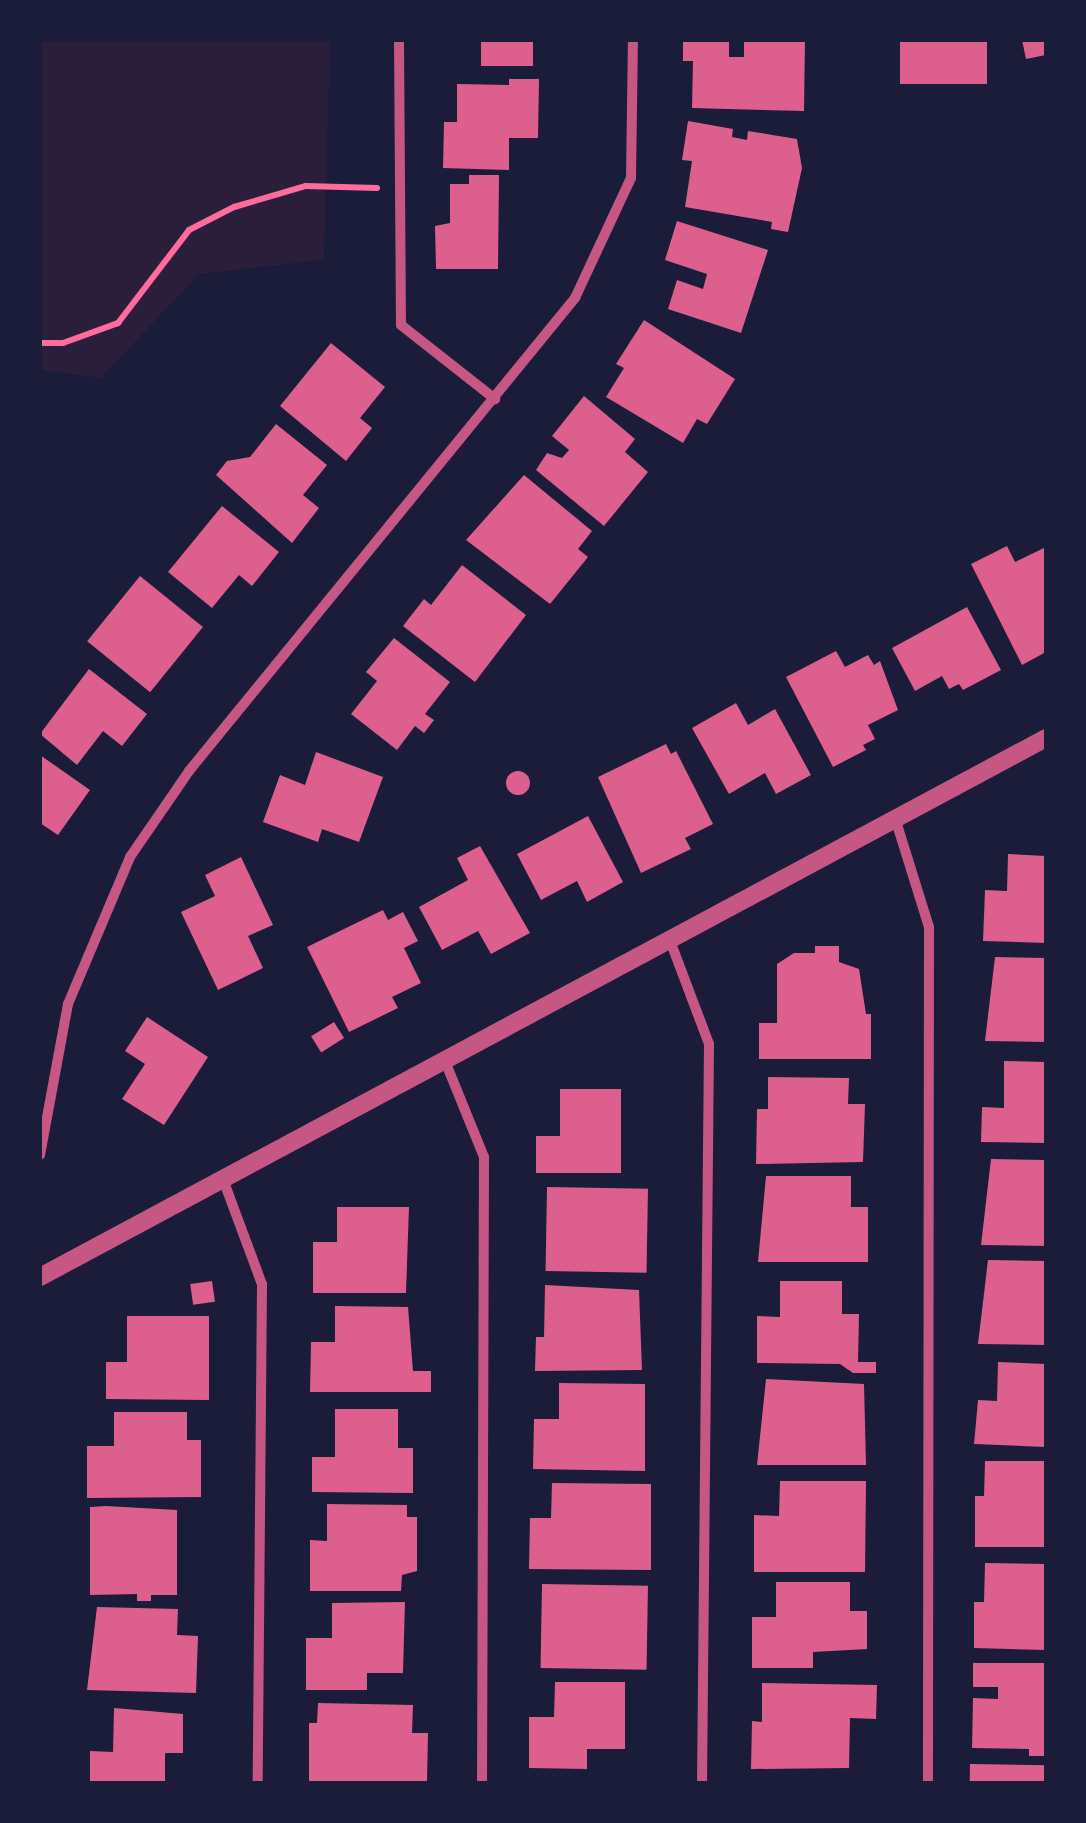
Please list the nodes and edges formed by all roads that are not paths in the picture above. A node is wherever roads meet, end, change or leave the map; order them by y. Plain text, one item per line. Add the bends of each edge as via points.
1 (399, 40) edge
2 (633, 40) edge
3 (495, 399) junction
4 (1046, 738) edge
5 (895, 818) junction
6 (670, 938) junction
7 (445, 1061) junction
8 (40, 1155) edge
9 (224, 1182) junction
10 (40, 1277) edge
11 (258, 1783) edge
12 (482, 1783) edge
13 (702, 1783) edge
14 (928, 1783) edge

1 - 3 street via 401,325
2 - 3 street via 631,178 576,298
3 - 8 street via 189,771 130,857 68,1004
4 - 5 street
5 - 6 street
5 - 14 street via 929,927
6 - 7 street
6 - 13 street via 709,1044
7 - 9 street
7 - 12 street via 484,1157
9 - 10 street
9 - 11 street via 262,1284

